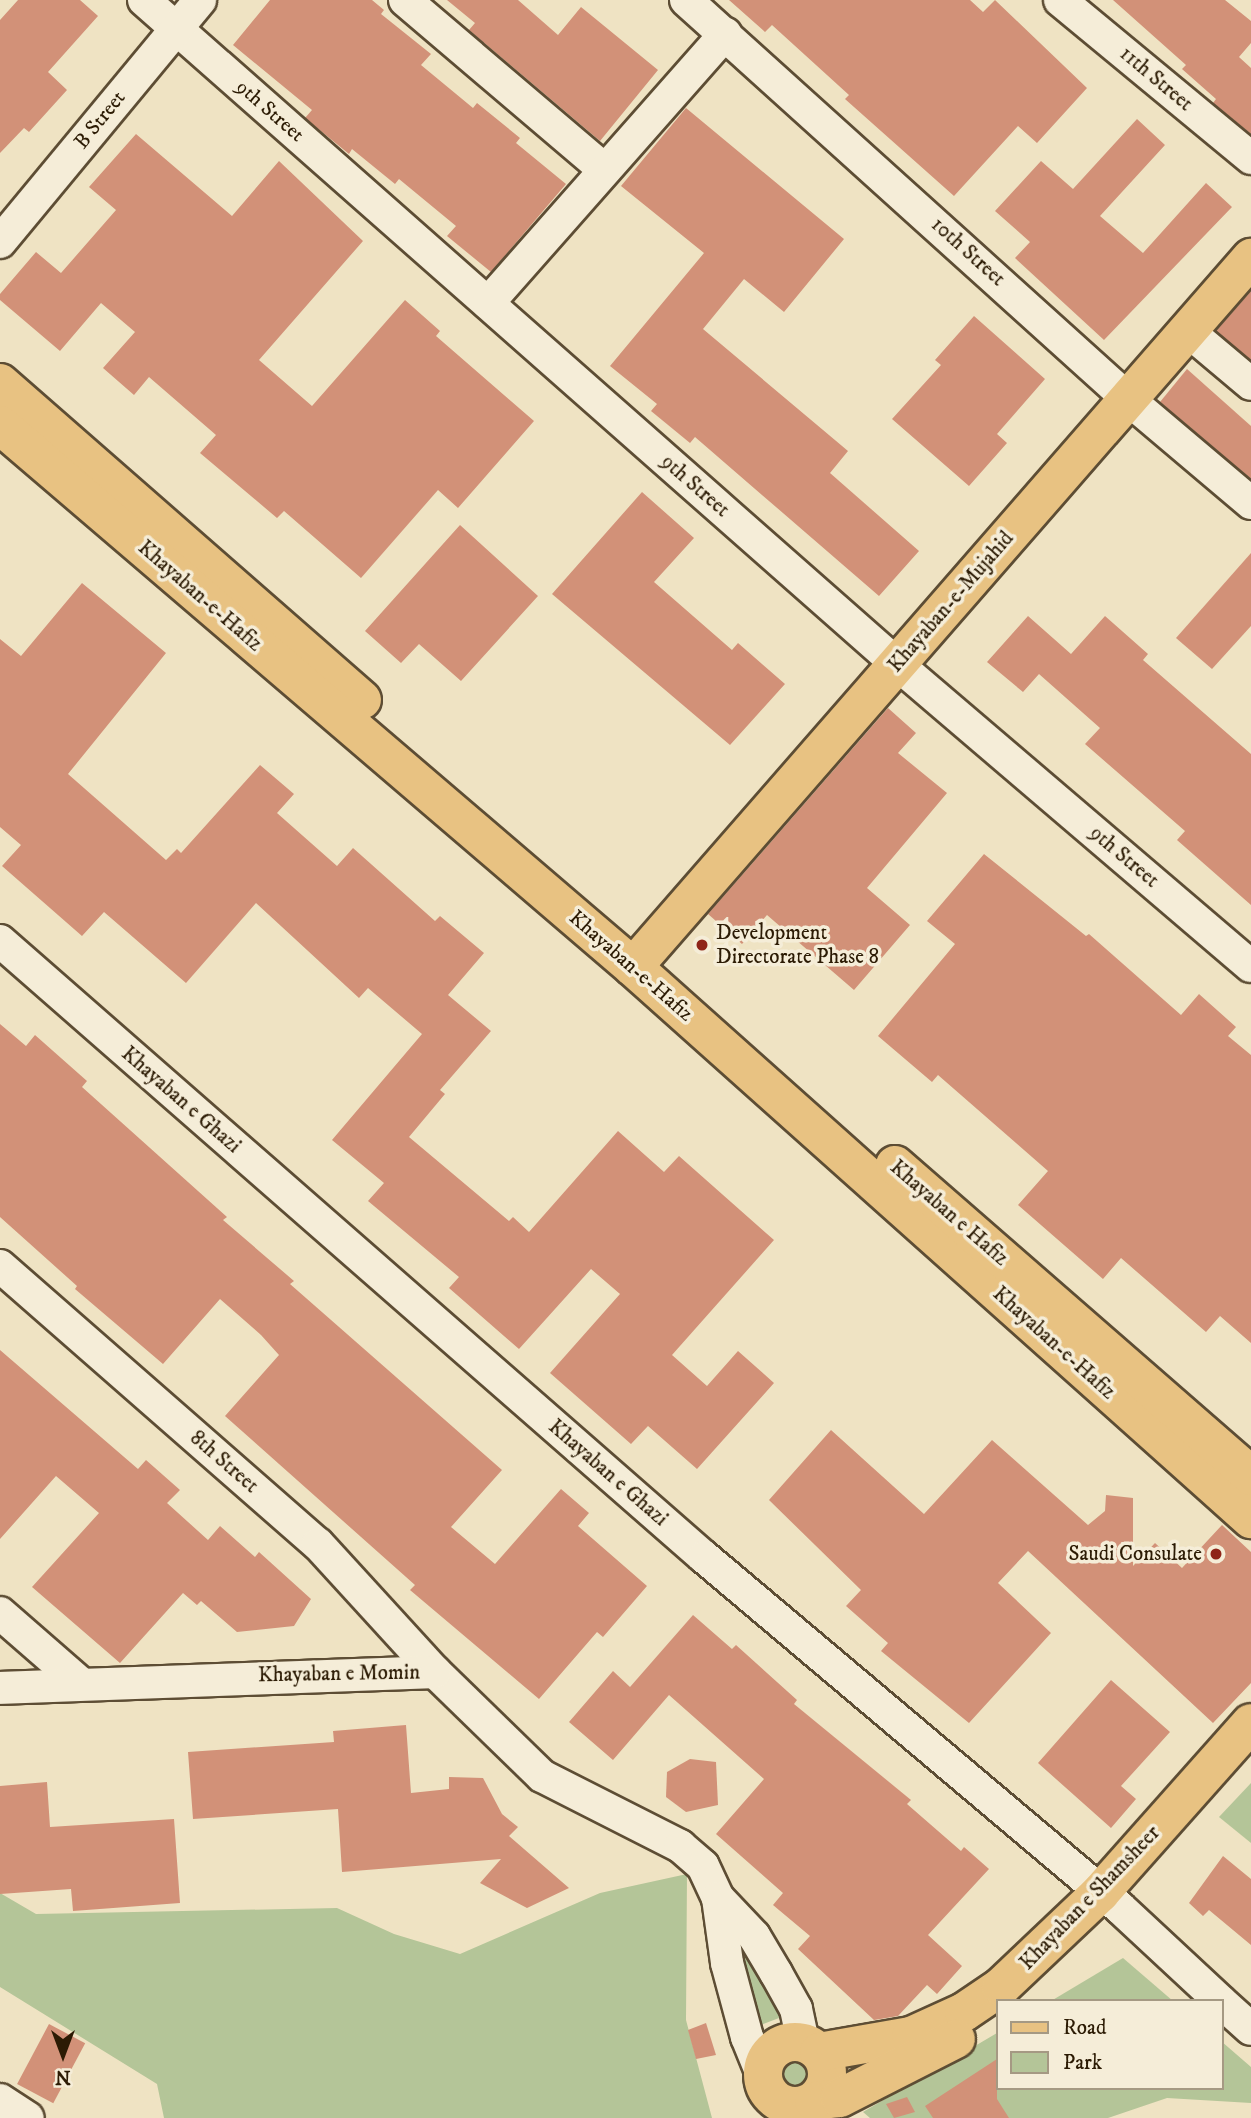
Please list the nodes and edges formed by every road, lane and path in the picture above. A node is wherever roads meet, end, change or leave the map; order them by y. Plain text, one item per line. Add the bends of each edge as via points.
1 (144, 0) edge
2 (200, 0) edge
3 (405, 0) edge
4 (686, 0) edge
5 (1060, 0) edge
6 (176, 28) junction
7 (724, 34) junction
8 (1251, 158) edge
9 (605, 170) junction
10 (0, 242) edge
11 (1251, 258) edge
12 (488, 303) junction
13 (1188, 331) junction
14 (0, 383) edge
15 (1251, 384) edge
16 (1128, 399) junction
17 (0, 425) edge
18 (1251, 503) edge
19 (897, 664) junction
20 (0, 941) edge
21 (642, 957) junction
22 (1251, 966) edge
23 (0, 1266) edge
24 (1251, 1476) edge
25 (1251, 1519) edge
26 (0, 1614) edge
27 (435, 1672) junction
28 (79, 1682) junction
29 (0, 1688) edge
30 (1251, 1723) edge
31 (1251, 1761) edge
32 (718, 1898) junction
33 (1110, 1900) junction
34 (1021, 1999) edge
35 (1219, 1999) edge
36 (1223, 2003) edge
37 (996, 2016) edge
38 (1251, 2029) edge
39 (811, 2047) junction
40 (766, 2093) edge
41 (0, 2100) edge
42 (812, 2109) edge
43 (28, 2118) edge

1 - 6 street, 9th Street
2 - 6 street, B Street
3 - 9 street
4 - 7 street, 10th Street
5 - 8 street, 11th Street
6 - 10 street, B Street
6 - 12 street, 9th Street
7 - 9 street
7 - 16 street, 10th Street
9 - 12 street
11 - 13 main road, Khayaban-e-Mujahid
12 - 19 street, 9th Street
13 - 15 street
13 - 16 main road, Khayaban-e-Mujahid
14 - 21 main road, Khayaban-e-Hafiz
16 - 18 street, 10th Street
16 - 19 main road, Khayaban-e-Mujahid
17 - 21 main road, Khayaban-e-Hafiz
19 - 21 main road, Khayaban-e-Mujahid
19 - 22 street, 9th Street
20 - 33 street, Khayaban e Ghazi via 704,1557
21 - 24 main road, Khayaban e Hafiz
21 - 25 main road, Khayaban-e-Hafiz
23 - 27 street, 8th Street via 318,1544
26 - 28 street
27 - 28 street, Khayaban e Momin
27 - 32 street, Khayaban e Momin via 542,1776 680,1846 703,1866
28 - 29 street, Khayaban e Momin
30 - 33 main road, Khayaban e Shamsheer
31 - 33 main road, Khayaban e Shamsheer
32 - 39 street, Khayaban e Momin via 754,1936 796,2009
32 - 40 street, Khayaban e Momin via 727,1963
33 - 34 main road, Khayaban e Shamsheer via 1065,1964
33 - 35 street, Khayaban e Ghazi
33 - 39 main road, Khayaban e Shamsheer via 964,2012 911,2036
36 - 38 street, Khayaban e Ghazi
37 - 42 main road
39 - 40 main road via 778,2047 764,2063
39 - 42 main road via 828,2078
40 - 42 main road via 782,2104
41 - 43 street

